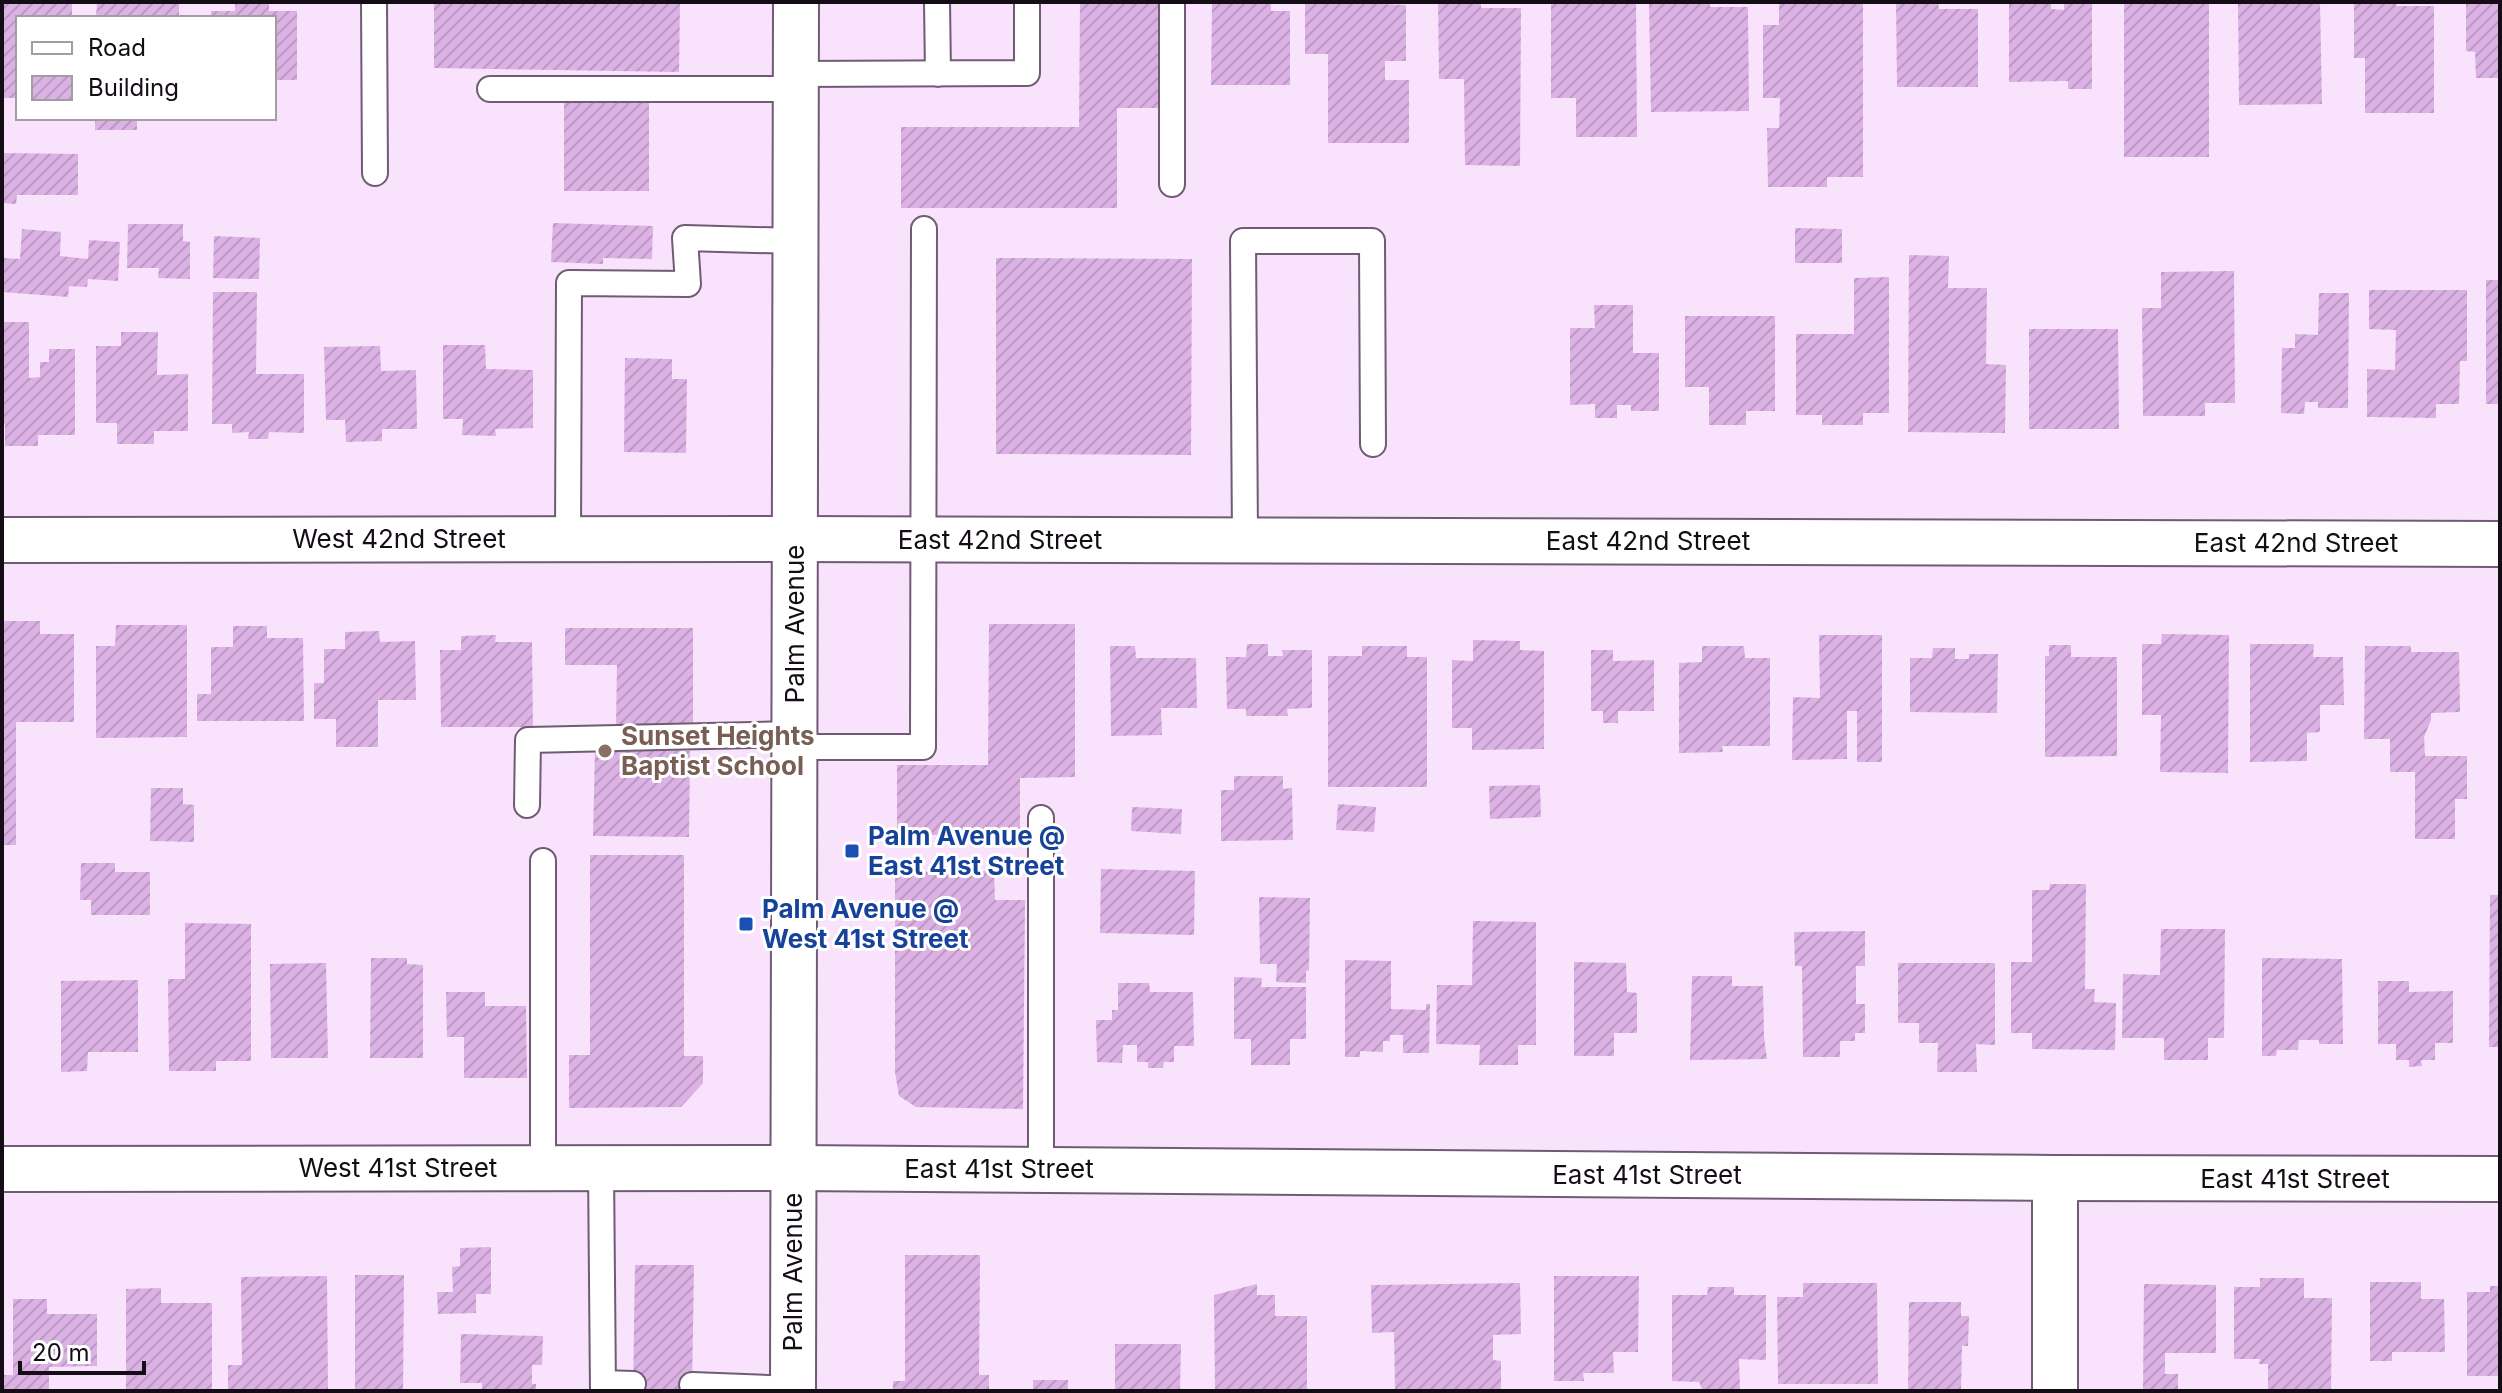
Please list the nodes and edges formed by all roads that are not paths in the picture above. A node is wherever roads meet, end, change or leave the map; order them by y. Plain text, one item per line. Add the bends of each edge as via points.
1 (374, 2) edge
2 (796, 2) edge
3 (937, 2) edge
4 (1027, 2) edge
5 (1172, 2) edge
6 (938, 74) junction
7 (795, 81) junction
8 (490, 89) dead end
9 (375, 173) dead end
10 (1172, 184) dead end
11 (924, 229) dead end
12 (796, 241) junction
13 (1373, 444) dead end
14 (568, 539) junction
15 (795, 539) junction
16 (2, 540) edge
17 (923, 540) junction
18 (1245, 540) junction
19 (2500, 544) edge
20 (794, 740) junction
21 (527, 805) dead end
22 (1041, 818) dead end
23 (543, 861) dead end
24 (543, 1168) junction
25 (601, 1168) junction
26 (794, 1168) junction
27 (2, 1169) edge
28 (1041, 1170) junction
29 (2055, 1178) junction
30 (2500, 1179) edge
31 (633, 1384) dead end
32 (692, 1385) dead end
33 (603, 1387) edge
34 (793, 1390) edge
35 (2055, 1391) edge

1 - 9 lane
2 - 7 street, Palm Avenue
3 - 6 lane
4 - 6 lane via 1027,73
5 - 10 lane
6 - 7 lane
7 - 8 lane
7 - 12 street, Palm Avenue
11 - 17 lane
12 - 14 lane via 685,238 688,284 569,283
12 - 15 street, Palm Avenue
13 - 18 lane via 1372,241 1243,241
14 - 15 street, West 42nd Street
14 - 16 street, West 42nd Street
15 - 17 street, East 42nd Street
15 - 20 street, Palm Avenue
17 - 18 street, East 42nd Street
17 - 20 lane via 923,747
18 - 19 street, East 42nd Street
20 - 21 lane via 528,740
20 - 26 street, Palm Avenue
22 - 28 lane
23 - 24 lane
24 - 25 street, West 41st Street
24 - 27 street, West 41st Street
25 - 26 street, West 41st Street
25 - 33 lane
26 - 28 street, East 41st Street
26 - 34 street, Palm Avenue
28 - 29 street, East 41st Street
29 - 30 street, East 41st Street
29 - 35 street
31 - 33 lane
32 - 34 lane

